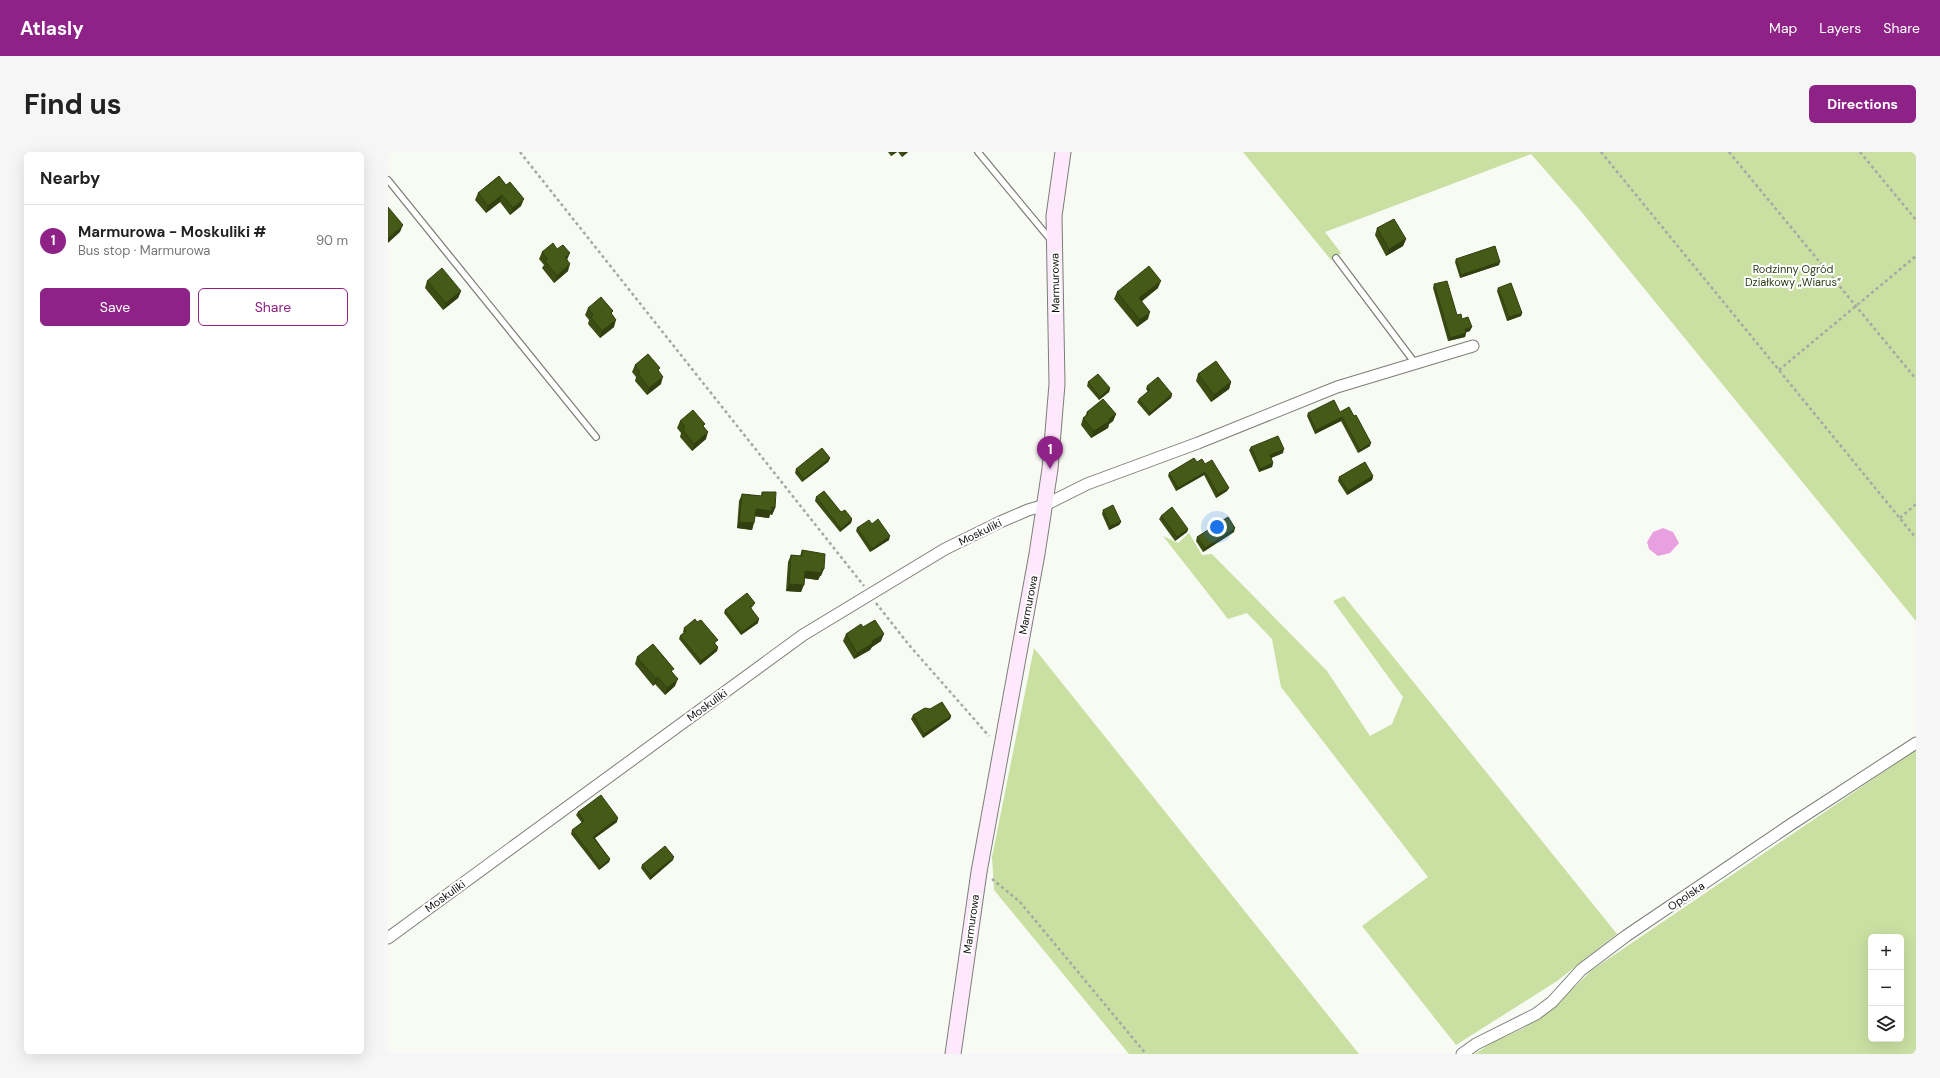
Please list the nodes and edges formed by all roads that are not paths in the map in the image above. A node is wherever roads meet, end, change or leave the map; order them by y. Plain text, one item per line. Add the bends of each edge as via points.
1 (978, 152) edge
2 (1062, 152) edge
3 (388, 180) edge
4 (1054, 244) junction
5 (1336, 258) dead end
6 (1473, 346) dead end
7 (1415, 363) junction
8 (596, 437) dead end
9 (1045, 505) junction
10 (1916, 743) edge
11 (388, 938) edge
12 (953, 1054) edge
13 (1462, 1054) edge

1 - 4 lane
2 - 4 street, Marmurowa via 1054,216
3 - 8 lane
4 - 9 street, Marmurowa via 1057,384
5 - 7 lane
6 - 7 street, Moskuliki
7 - 9 street, Moskuliki via 1336,387 1198,443 1087,484
9 - 11 street, Moskuliki via 1000,522 945,549 803,635
9 - 12 street, Marmurowa via 979,872
10 - 13 street, Opolska via 1626,936 1581,970 1552,1002 1536,1014 1476,1044

